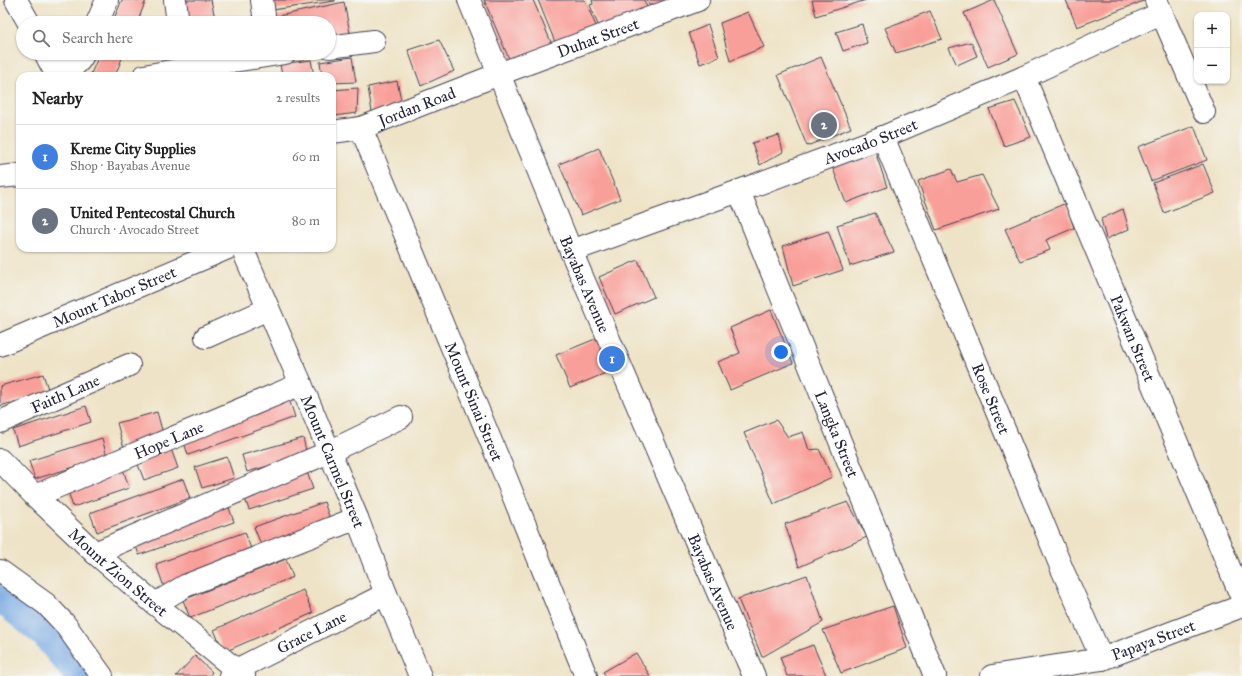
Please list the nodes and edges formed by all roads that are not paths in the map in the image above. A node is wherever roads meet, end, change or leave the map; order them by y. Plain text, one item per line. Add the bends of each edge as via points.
1 (16, 0) edge
2 (107, 0) edge
3 (175, 0) edge
4 (262, 0) edge
5 (469, 0) edge
6 (698, 0) edge
7 (1159, 7) edge
8 (25, 16) edge
9 (100, 16) edge
10 (177, 16) edge
11 (264, 16) edge
12 (374, 41) dead end
13 (336, 46) edge
14 (48, 60) edge
15 (81, 60) edge
16 (228, 60) edge
17 (182, 66) edge
18 (54, 72) edge
19 (60, 72) edge
20 (159, 72) edge
21 (499, 74) junction
22 (1024, 77) junction
23 (1204, 112) dead end
24 (361, 128) junction
25 (336, 131) edge
26 (883, 137) junction
27 (16, 175) edge
28 (0, 177) edge
29 (739, 192) junction
30 (571, 251) junction
31 (218, 252) edge
32 (244, 252) edge
33 (268, 309) junction
34 (206, 337) dead end
35 (0, 344) edge
36 (129, 365) dead end
37 (301, 384) junction
38 (402, 417) dead end
39 (0, 422) edge
40 (329, 452) junction
41 (0, 460) edge
42 (35, 496) junction
43 (357, 518) junction
44 (95, 553) junction
45 (0, 571) edge
46 (386, 594) junction
47 (1242, 598) edge
48 (155, 604) junction
49 (1242, 606) edge
50 (1102, 659) junction
51 (237, 674) edge
52 (102, 676) edge
53 (420, 676) edge
54 (586, 676) edge
55 (754, 676) edge
56 (935, 676) edge
57 (949, 676) edge
58 (992, 676) edge

1 - 8 street
2 - 9 street
3 - 10 street
4 - 11 street
5 - 21 street, Bayabas Avenue
6 - 21 street, Duhat Street
7 - 22 street, Avocado Street
7 - 23 street
12 - 13 street
14 - 18 street
15 - 19 street
16 - 17 street
17 - 20 street
21 - 24 street, Jordan Road
21 - 30 street, Bayabas Avenue
22 - 26 street, Avocado Street
22 - 47 street, Pakwan Street
24 - 25 street, Jordan Road
24 - 54 street, Mount Sinai Street
26 - 29 street, Avocado Street
26 - 50 street, Rose Street via 1062,569
27 - 28 street
29 - 30 street, Avocado Street
29 - 56 street, Langka Street
30 - 55 street, Bayabas Avenue
31 - 35 street, Mount Tabor Street
32 - 33 street, Mount Carmel Street
33 - 34 street
33 - 37 street, Mount Carmel Street
36 - 39 street, Faith Lane
37 - 40 street, Mount Carmel Street
37 - 42 street, Hope Lane
38 - 40 street
40 - 43 street, Mount Carmel Street
40 - 44 street
41 - 42 street, Mount Zion Street
42 - 44 street, Mount Zion Street
43 - 46 street, Mount Carmel Street
43 - 48 street via 185,586
44 - 48 street, Mount Zion Street
45 - 52 street via 46,604 64,623
46 - 51 street, Grace Lane
46 - 53 street, Mount Carmel Street
48 - 51 street, Mount Zion Street
49 - 50 street, Papaya Street
50 - 58 street, Papaya Street
56 - 57 street

